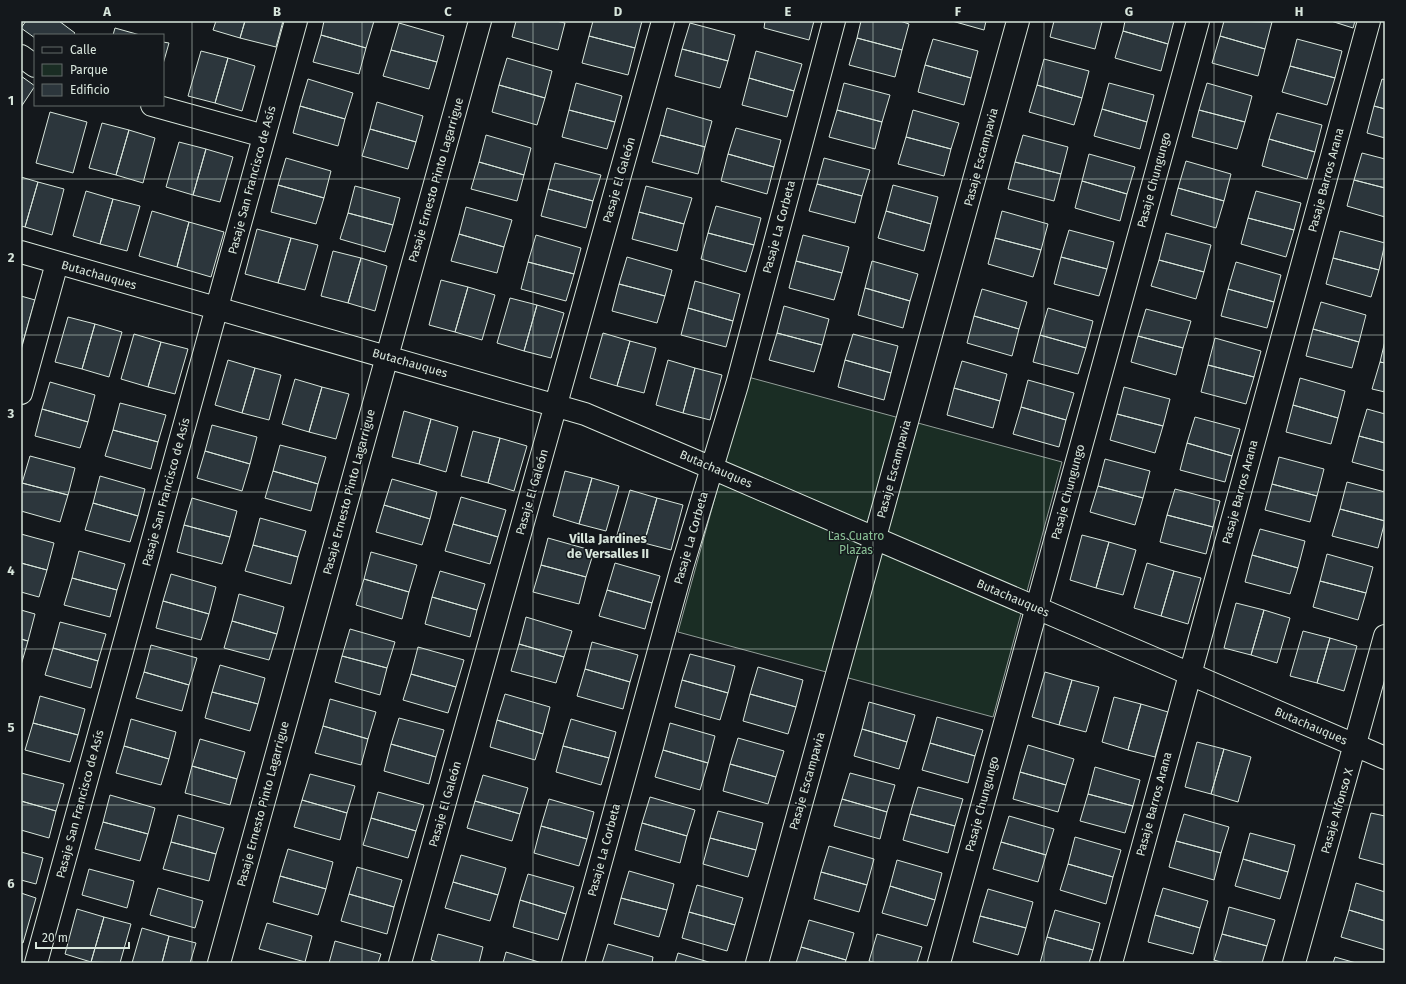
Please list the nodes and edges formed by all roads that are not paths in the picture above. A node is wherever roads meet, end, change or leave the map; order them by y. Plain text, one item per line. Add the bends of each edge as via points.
1 (296, 21) edge
2 (480, 21) edge
3 (663, 21) edge
4 (834, 21) edge
5 (1018, 21) edge
6 (1198, 21) edge
7 (1370, 21) edge
8 (21, 56) edge
9 (34, 65) edge
10 (156, 106) edge
11 (264, 136) junction
12 (21, 252) edge
13 (57, 263) junction
14 (217, 308) junction
15 (387, 357) junction
16 (21, 393) edge
17 (556, 405) junction
18 (712, 468) junction
19 (875, 539) junction
20 (1036, 608) junction
21 (1385, 636) edge
22 (1190, 674) junction
23 (1355, 745) junction
24 (1385, 758) edge
25 (36, 963) edge
26 (219, 963) edge
27 (400, 963) edge
28 (573, 963) edge
29 (756, 963) edge
30 (939, 963) edge
31 (1110, 963) edge
32 (1294, 963) edge

1 - 11 street, Pasaje San Francisco de Asís
2 - 15 street, Pasaje Ernesto Pinto Lagarrigue
3 - 17 street, Pasaje El Galeón
4 - 18 street, Pasaje La Corbeta via 739,378
5 - 19 street, Pasaje Escampavia
6 - 20 street, Pasaje Chungungo
7 - 22 street, Pasaje Barros Arana
8 - 9 street
10 - 11 street
11 - 14 street, Pasaje San Francisco de Asís
12 - 13 street, Butachauques
13 - 14 street, Butachauques
13 - 16 street
14 - 15 street, Butachauques
14 - 25 street, Pasaje San Francisco de Asís
15 - 17 street, Butachauques
15 - 26 street, Pasaje Ernesto Pinto Lagarrigue
17 - 18 street, Butachauques via 613,425
17 - 27 street, Pasaje El Galeón
18 - 19 street, Butachauques
18 - 28 street, Pasaje La Corbeta via 682,567
19 - 20 street, Butachauques
19 - 29 street, Pasaje Escampavia
20 - 22 street, Butachauques
20 - 30 street, Pasaje Chungungo
21 - 23 street, Pasaje Alfonso X
22 - 23 street, Butachauques
22 - 31 street, Pasaje Barros Arana
23 - 24 street, Butachauques
23 - 32 street, Pasaje Alfonso X

